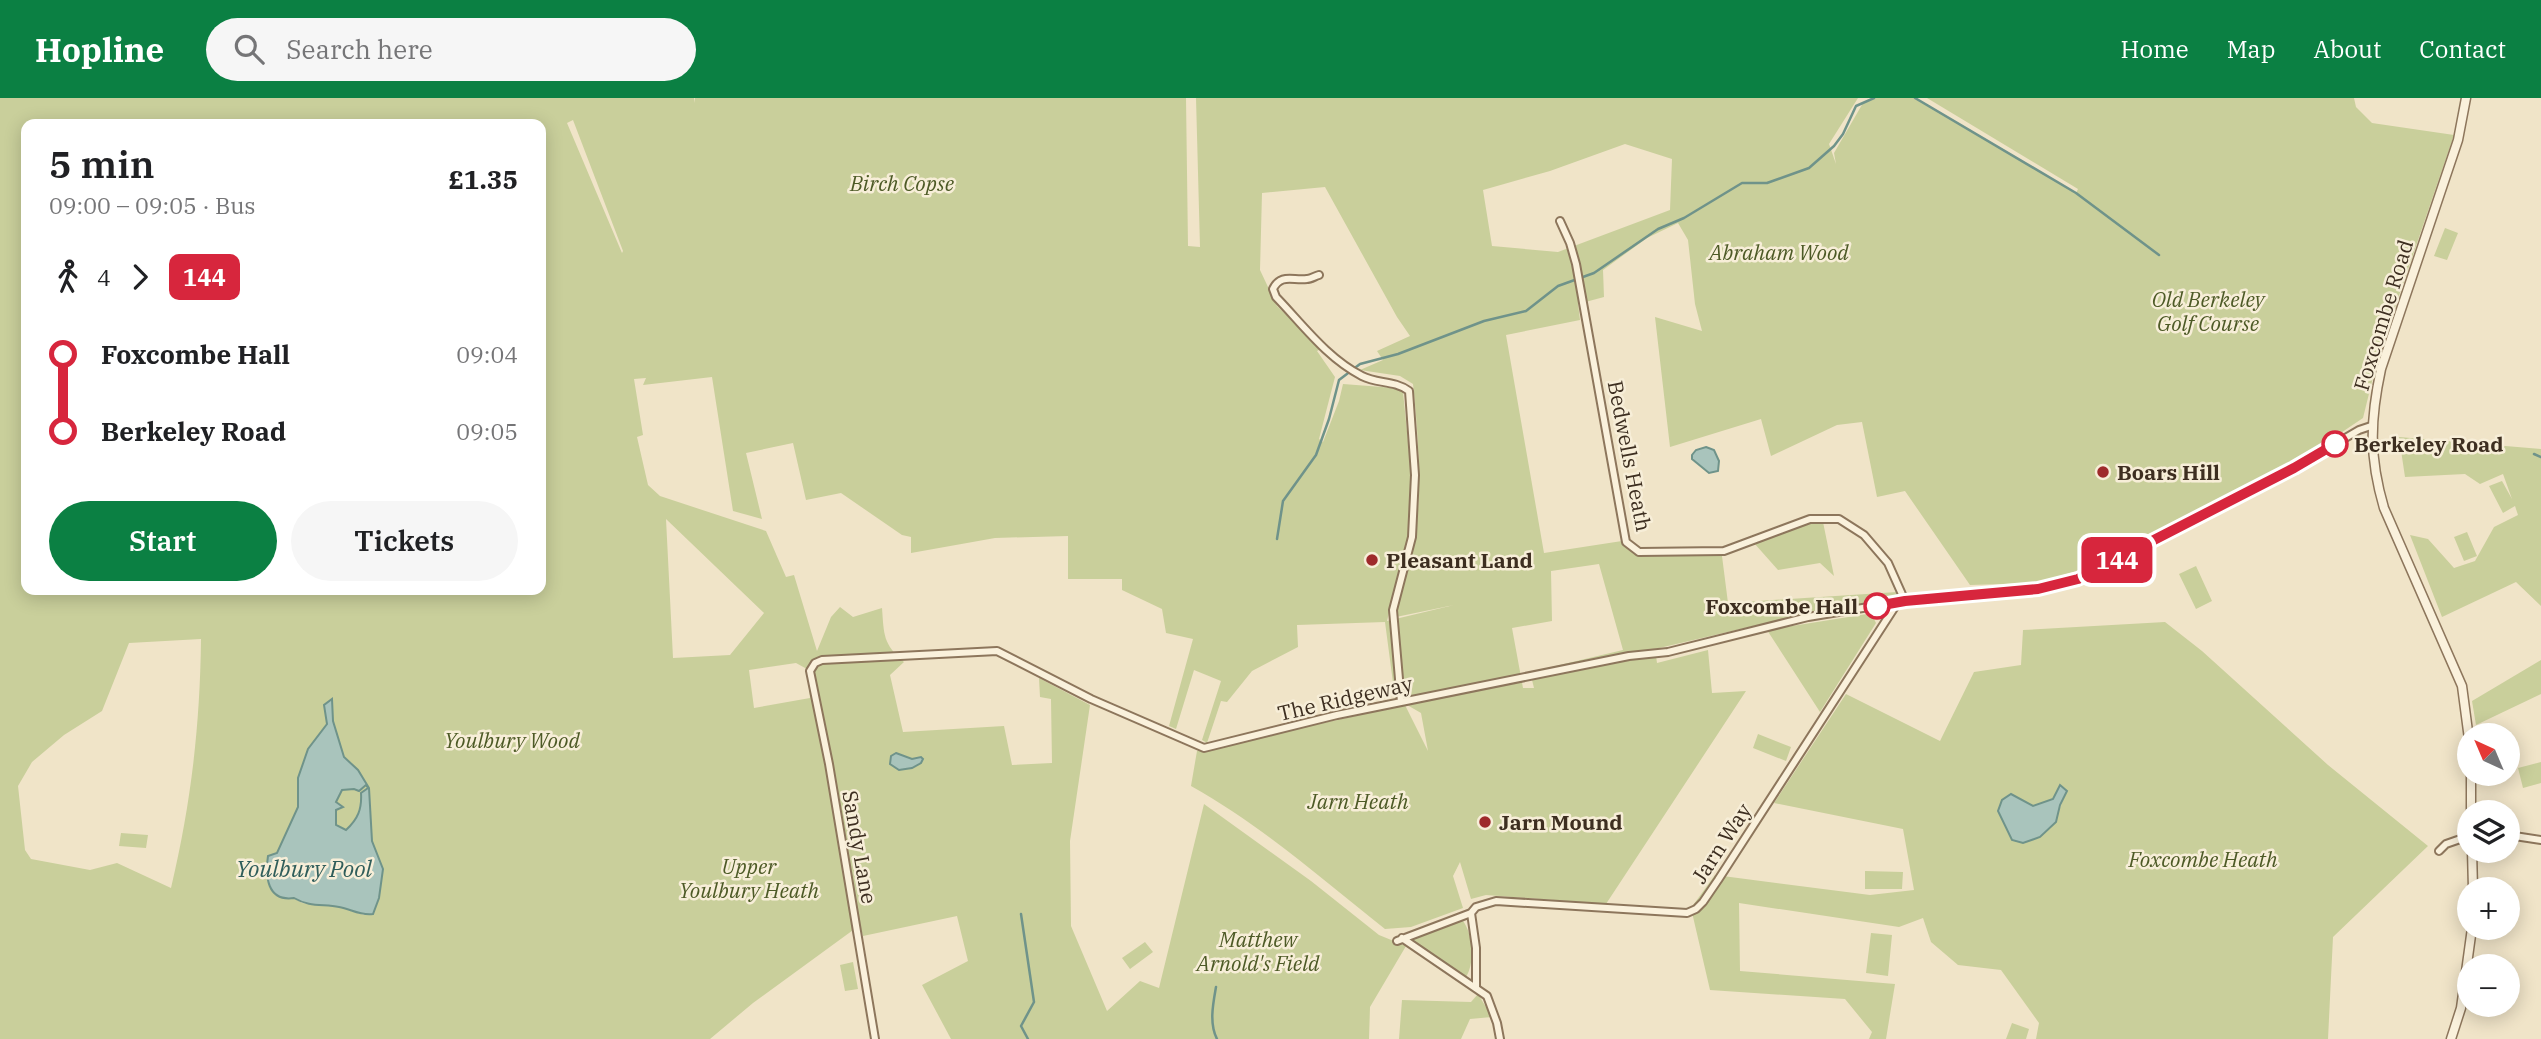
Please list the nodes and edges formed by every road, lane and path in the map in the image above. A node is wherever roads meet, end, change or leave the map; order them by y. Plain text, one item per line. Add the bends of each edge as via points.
1 (2466, 98) edge
2 (1560, 221) dead end
3 (1319, 275) dead end
4 (2371, 426) junction
5 (1901, 602) junction
6 (816, 663) joint
7 (1401, 702) junction
8 (2467, 723) edge
9 (2520, 837) edge
10 (2457, 840) edge
11 (2541, 840) edge
12 (2438, 851) dead end
13 (1471, 913) junction
14 (2470, 940) edge
15 (1476, 988) junction
16 (875, 1039) edge
17 (1500, 1039) edge
18 (2451, 1039) edge

1 - 4 street, Foxcombe Road via 2458,140 2381,369
2 - 5 street, Bedwells Heath via 1576,264 1626,542 1639,552 1724,551 1810,519 1839,519 1864,535 1888,563
3 - 7 street via 1277,281 1276,297 1334,358 1364,377 1399,384 1409,391 1415,475 1412,537 1393,610
4 - 5 street via 2078,579 2038,589
4 - 8 street, Foxcombe Road via 2373,463 2384,508 2462,686
5 - 7 street, The Ridgeway via 1808,617 1668,652
5 - 13 street, Jarn Way via 1696,909 1686,914 1496,901
6 - 7 street, The Ridgeway via 998,650 1091,699 1204,748
6 - 16 street, Sandy Lane via 810,671
9 - 11 street
10 - 12 street
13 - 15 street
13 - 15 street, Jarn Way via 1399,939
14 - 18 street via 2461,1008
15 - 17 street via 1488,996

